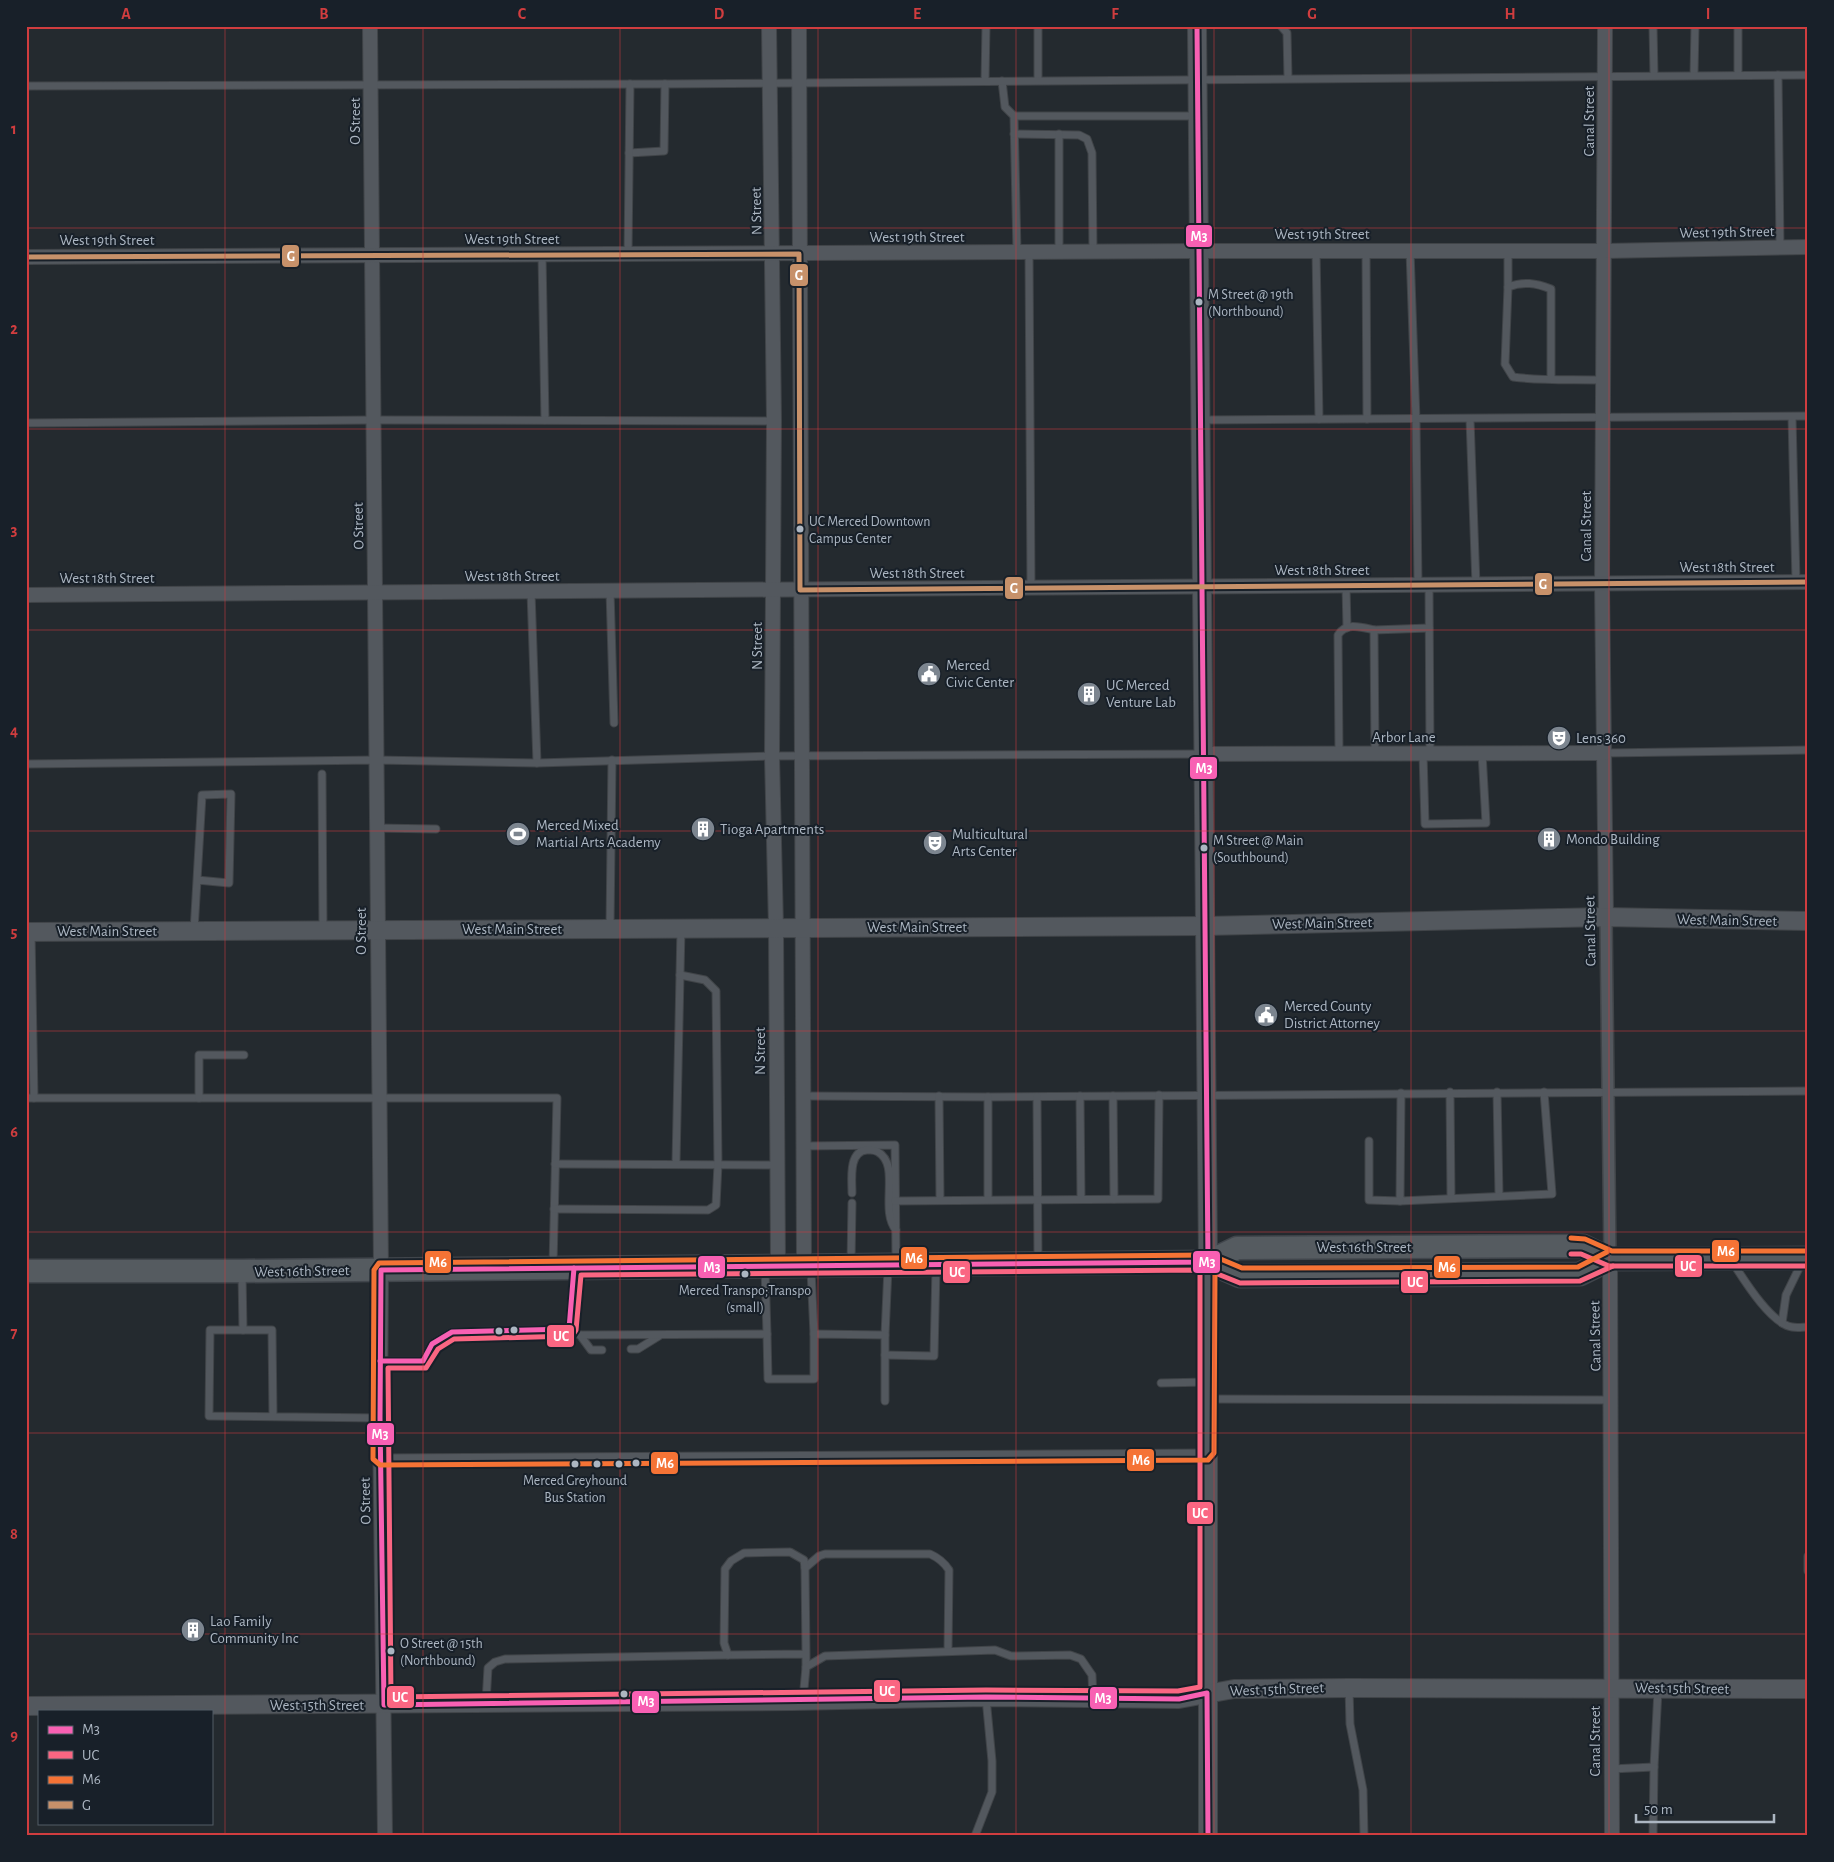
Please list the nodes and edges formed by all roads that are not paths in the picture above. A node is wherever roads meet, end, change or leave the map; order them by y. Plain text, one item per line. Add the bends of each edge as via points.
1 (370, 26) edge
2 (769, 26) edge
3 (799, 26) edge
4 (986, 26) edge
5 (1038, 26) edge
6 (1197, 26) edge
7 (1281, 26) edge
8 (1605, 26) edge
9 (1653, 26) edge
10 (1695, 26) edge
11 (1738, 26) edge
12 (1654, 75) junction
13 (1694, 75) junction
14 (1738, 75) junction
15 (1778, 75) junction
16 (1808, 75) edge
17 (1605, 76) junction
18 (1198, 78) junction
19 (1288, 78) junction
20 (1038, 80) junction
21 (986, 81) junction
22 (1002, 81) junction
23 (800, 83) junction
24 (370, 84) junction
25 (630, 84) junction
26 (665, 84) junction
27 (770, 84) junction
28 (26, 86) edge
29 (1014, 116) junction
30 (1198, 116) junction
31 (1014, 134) junction
32 (1059, 134) junction
33 (629, 153) junction
34 (1808, 247) edge
35 (1780, 248) junction
36 (1200, 251) junction
37 (1316, 251) junction
38 (1366, 251) junction
39 (1410, 251) junction
40 (1508, 251) junction
41 (1605, 251) junction
42 (1023, 252) junction
43 (1059, 252) junction
44 (1094, 252) junction
45 (628, 254) junction
46 (773, 254) junction
47 (799, 254) junction
48 (542, 255) junction
49 (372, 256) junction
50 (26, 257) edge
51 (1508, 286) junction
52 (1551, 378) junction
53 (1603, 380) junction
54 (1792, 416) junction
55 (1808, 416) edge
56 (1470, 419) junction
57 (1602, 419) junction
58 (373, 420) junction
59 (545, 420) junction
60 (1201, 420) junction
61 (1319, 420) junction
62 (1367, 420) junction
63 (1416, 420) junction
64 (774, 421) junction
65 (26, 423) edge
66 (1802, 582) edge
67 (1602, 584) junction
68 (1423, 585) junction
69 (1476, 585) junction
70 (1346, 586) junction
71 (1203, 587) junction
72 (1031, 588) junction
73 (773, 590) junction
74 (800, 590) junction
75 (610, 591) junction
76 (531, 592) junction
77 (374, 593) junction
78 (26, 595) edge
79 (1347, 628) junction
80 (1429, 628) junction
81 (1374, 630) junction
82 (614, 723) dead end
83 (1808, 750) edge
84 (1375, 753) junction
85 (1426, 753) junction
86 (1482, 753) junction
87 (1605, 753) junction
88 (1204, 754) junction
89 (1339, 754) junction
90 (772, 756) junction
91 (802, 756) junction
92 (377, 760) junction
93 (612, 760) junction
94 (537, 763) junction
95 (26, 764) edge
96 (322, 774) dead end
97 (377, 828) junction
98 (436, 828) dead end
99 (197, 880) junction
100 (1606, 917) junction
101 (1808, 921) edge
102 (1206, 926) junction
103 (803, 927) junction
104 (610, 928) junction
105 (681, 928) junction
106 (776, 928) junction
107 (323, 930) junction
108 (378, 930) junction
109 (194, 931) junction
110 (28, 932) edge
111 (680, 975) junction
112 (244, 1055) dead end
113 (1608, 1091) junction
114 (1808, 1091) edge
115 (1450, 1092) junction
116 (1497, 1092) junction
117 (1544, 1092) junction
118 (1401, 1093) junction
119 (1206, 1094) junction
120 (1159, 1095) junction
121 (804, 1096) junction
122 (939, 1096) junction
123 (1080, 1096) junction
124 (1113, 1096) junction
125 (988, 1097) junction
126 (1037, 1097) junction
127 (30, 1098) edge
128 (199, 1098) junction
129 (379, 1098) junction
130 (1369, 1142) dead end
131 (804, 1146) junction
132 (676, 1163) junction
133 (555, 1164) junction
134 (718, 1164) junction
135 (777, 1165) junction
136 (852, 1192) dead end
137 (1499, 1196) junction
138 (1452, 1198) junction
139 (940, 1199) junction
140 (988, 1199) junction
141 (1037, 1199) junction
142 (1081, 1199) junction
143 (1114, 1199) junction
144 (896, 1201) junction
145 (1400, 1201) junction
146 (852, 1203) dead end
147 (554, 1210) junction
148 (896, 1230) junction
149 (1729, 1258) junction
150 (1806, 1258) edge
151 (1610, 1259) junction
152 (1208, 1262) junction
153 (1038, 1263) junction
154 (807, 1264) junction
155 (851, 1264) junction
156 (892, 1264) junction
157 (936, 1264) junction
158 (771, 1265) junction
159 (563, 1268) junction
160 (381, 1270) junction
161 (26, 1271) edge
162 (242, 1271) junction
163 (1782, 1323) junction
164 (1808, 1327) edge
165 (569, 1329) junction
166 (243, 1330) junction
167 (767, 1334) junction
168 (814, 1334) junction
169 (580, 1335) junction
170 (660, 1335) junction
171 (885, 1335) junction
172 (602, 1350) dead end
173 (631, 1350) dead end
174 (885, 1356) junction
175 (380, 1361) junction
176 (1161, 1383) dead end
177 (1208, 1391) junction
178 (1612, 1400) junction
179 (885, 1401) dead end
180 (273, 1416) junction
181 (380, 1418) junction
182 (1208, 1453) junction
183 (380, 1458) junction
184 (1808, 1556) edge
185 (805, 1568) junction
186 (1808, 1571) edge
187 (948, 1651) junction
188 (806, 1654) junction
189 (728, 1655) junction
190 (806, 1667) junction
191 (1612, 1687) junction
192 (1349, 1688) junction
193 (1658, 1688) junction
194 (1808, 1689) edge
195 (1207, 1693) junction
196 (986, 1697) junction
197 (1093, 1699) junction
198 (803, 1701) junction
199 (486, 1704) junction
200 (384, 1705) junction
201 (26, 1706) edge
202 (1654, 1767) junction
203 (1611, 1769) junction
204 (385, 1836) edge
205 (975, 1836) edge
206 (1208, 1836) edge
207 (1364, 1836) edge
208 (1612, 1836) edge
209 (1653, 1836) edge

1 - 24 street, O Street
2 - 27 street, N Street
3 - 23 street
4 - 21 lane
5 - 20 lane
6 - 18 street
7 - 19 lane via 1286,34
8 - 17 street, Canal Street
9 - 12 lane
10 - 13 lane
11 - 14 lane
12 - 13 lane
12 - 17 lane
13 - 14 lane
14 - 15 lane
15 - 16 lane
15 - 35 lane
17 - 19 lane
17 - 41 street, Canal Street
18 - 19 lane
18 - 20 lane
18 - 30 street
20 - 22 lane
21 - 22 lane
21 - 23 lane
22 - 29 lane via 1005,108
23 - 27 lane
23 - 47 street
24 - 25 lane
24 - 28 lane
24 - 49 street, O Street
25 - 26 lane
25 - 33 lane
26 - 27 lane
26 - 33 lane via 664,151
27 - 46 street, N Street
29 - 30 lane
29 - 31 lane
30 - 36 street
31 - 32 lane
31 - 42 lane
32 - 43 lane
32 - 44 lane via 1079,135 1087,139 1092,153
33 - 45 lane
34 - 35 street, West 19th Street
35 - 41 street, West 19th Street
36 - 37 street, West 19th Street
36 - 44 street, West 19th Street
36 - 60 street
37 - 38 street, West 19th Street
37 - 61 lane
38 - 39 street, West 19th Street
38 - 62 lane
39 - 40 street, West 19th Street
39 - 63 lane
40 - 41 street, West 19th Street
40 - 51 lane
41 - 53 street, Canal Street
42 - 43 street, West 19th Street
42 - 47 street, West 19th Street
42 - 72 lane
43 - 44 street, West 19th Street
45 - 46 street, West 19th Street
45 - 48 street, West 19th Street
46 - 47 street, West 19th Street
46 - 64 street, N Street
47 - 74 street
48 - 49 street, West 19th Street
48 - 59 lane
49 - 50 street, West 19th Street
49 - 58 street, O Street
51 - 52 lane via 1505,364 1513,377
51 - 52 lane via 1538,284 1551,289
52 - 53 lane
53 - 57 street, Canal Street
54 - 55 lane
54 - 57 lane
54 - 66 lane
56 - 57 lane
56 - 63 lane
56 - 69 lane
57 - 67 street, Canal Street
58 - 59 lane
58 - 65 lane
58 - 77 street, O Street
59 - 64 lane
60 - 61 lane
60 - 71 street
61 - 62 lane
62 - 63 lane
63 - 68 lane
64 - 73 street, N Street
66 - 67 street, West 18th Street
67 - 69 street, West 18th Street
67 - 87 street, Canal Street
68 - 69 street, West 18th Street
68 - 70 street, West 18th Street
68 - 80 lane
70 - 71 street, West 18th Street
70 - 79 lane
71 - 72 street, West 18th Street
71 - 88 street
72 - 74 street, West 18th Street
73 - 74 street, West 18th Street
73 - 75 street, West 18th Street
73 - 90 street, N Street
74 - 91 street
75 - 76 street, West 18th Street
75 - 82 lane
76 - 77 street, West 18th Street
76 - 94 lane
77 - 78 street, West 18th Street
77 - 92 street, O Street
79 - 81 lane via 1354,626
79 - 89 lane via 1338,635
80 - 81 lane
80 - 85 lane
81 - 84 lane
83 - 87 lane
84 - 85 street, Arbor Lane
84 - 89 street, Arbor Lane
85 - 86 street, Arbor Lane
85 - 86 lane via 1425,824 1486,823
86 - 87 street, Arbor Lane
87 - 100 street, Canal Street
88 - 89 street, Arbor Lane
88 - 91 lane
88 - 102 street
90 - 91 lane
90 - 93 lane
90 - 106 street, N Street
91 - 103 street
92 - 94 lane
92 - 95 lane
92 - 97 street, O Street
93 - 94 lane
93 - 104 lane
96 - 107 lane
97 - 98 lane
97 - 108 street, O Street
99 - 99 lane via 202,795 231,794 229,883
99 - 109 lane
100 - 101 street, West Main Street
100 - 102 street, West Main Street
100 - 113 street, Canal Street
102 - 103 street, West Main Street
102 - 119 street
103 - 106 street, West Main Street
103 - 121 street
104 - 105 street, West Main Street
104 - 108 street, West Main Street
105 - 106 street, West Main Street
105 - 111 lane
106 - 135 street, N Street
107 - 108 street, West Main Street
107 - 109 street, West Main Street
108 - 129 street, O Street
109 - 110 street, West Main Street
110 - 127 lane
111 - 132 lane
111 - 134 lane via 705,980 716,991
112 - 128 lane via 200,1055
113 - 114 lane
113 - 117 lane
113 - 151 street, Canal Street
115 - 116 lane
115 - 118 lane
115 - 138 lane
116 - 117 lane
116 - 137 lane
117 - 137 lane via 1552,1194
118 - 119 lane
118 - 145 lane
119 - 120 lane
119 - 152 street
120 - 124 lane
120 - 143 lane via 1158,1199
121 - 122 lane
121 - 131 street
122 - 125 lane
122 - 139 lane
123 - 124 lane
123 - 126 lane
123 - 142 lane
124 - 143 lane
125 - 126 lane
125 - 140 lane
126 - 141 lane
127 - 128 lane
128 - 129 lane
129 - 133 lane via 556,1098
129 - 160 street, O Street
130 - 145 lane via 1369,1200
131 - 144 lane via 895,1145
131 - 154 street
132 - 133 lane
132 - 134 lane
133 - 147 lane
134 - 135 lane
134 - 147 lane via 716,1205 708,1210
135 - 158 street, N Street
136 - 148 lane via 855,1156 863,1150 874,1150 883,1155 888,1166 889,1222
137 - 138 lane
138 - 145 lane
139 - 140 lane
139 - 144 lane
140 - 141 lane
141 - 142 lane
141 - 153 lane
142 - 143 lane
144 - 148 lane
146 - 155 lane
147 - 159 lane
148 - 156 lane
149 - 150 main road, West 16th Street
149 - 151 main road, West 16th Street
149 - 163 lane via 1760,1303
150 - 163 lane via 1786,1294
151 - 152 main road, West 16th Street via 1583,1246 1314,1247 1238,1248
151 - 178 street, Canal Street
152 - 153 main road, West 16th Street
152 - 177 street
153 - 157 main road, West 16th Street
154 - 155 main road, West 16th Street
154 - 158 main road, West 16th Street
154 - 168 lane
155 - 156 main road, West 16th Street
156 - 157 main road, West 16th Street
156 - 171 lane
157 - 174 lane via 934,1356
158 - 159 main road, West 16th Street
158 - 167 lane
159 - 160 main road, West 16th Street
159 - 165 lane
160 - 162 main road, West 16th Street
160 - 175 street, O Street
161 - 162 main road, West 16th Street
162 - 166 lane
163 - 164 lane via 1790,1327
165 - 169 lane
165 - 175 lane via 452,1332 432,1344 423,1360
166 - 180 lane via 272,1330
166 - 180 lane via 210,1330 209,1416
167 - 168 lane via 768,1379 814,1378
167 - 170 lane
168 - 171 lane
169 - 170 lane
169 - 172 lane via 591,1350
170 - 173 lane
171 - 174 lane
174 - 179 lane
175 - 181 street, O Street
176 - 177 lane
177 - 178 lane
177 - 182 street
178 - 191 street, Canal Street
180 - 181 lane
181 - 183 street, O Street
182 - 183 lane
182 - 195 street
183 - 200 street, O Street
184 - 186 lane
185 - 187 lane via 825,1554 930,1554 944,1562 949,1570
185 - 188 lane
185 - 189 lane via 804,1560 790,1552 737,1555 725,1569 724,1643
187 - 190 lane via 825,1656
187 - 197 lane via 995,1650 1011,1656 1070,1654 1088,1666 1092,1675
188 - 189 lane
188 - 190 lane
189 - 199 lane via 504,1659 488,1668
190 - 198 lane
191 - 192 street, West 15th Street
191 - 193 street, West 15th Street
191 - 203 street, Canal Street
192 - 195 street, West 15th Street via 1234,1689
192 - 207 lane via 1350,1724 1363,1790
193 - 194 street, West 15th Street
193 - 202 lane
195 - 197 street, West 15th Street via 1179,1699
195 - 206 street
196 - 197 street, West 15th Street
196 - 198 street, West 15th Street
196 - 205 lane via 992,1792
198 - 199 street, West 15th Street
199 - 200 street, West 15th Street
200 - 201 street, West 15th Street
200 - 204 street, O Street
202 - 203 lane
202 - 209 lane
203 - 208 street, Canal Street

